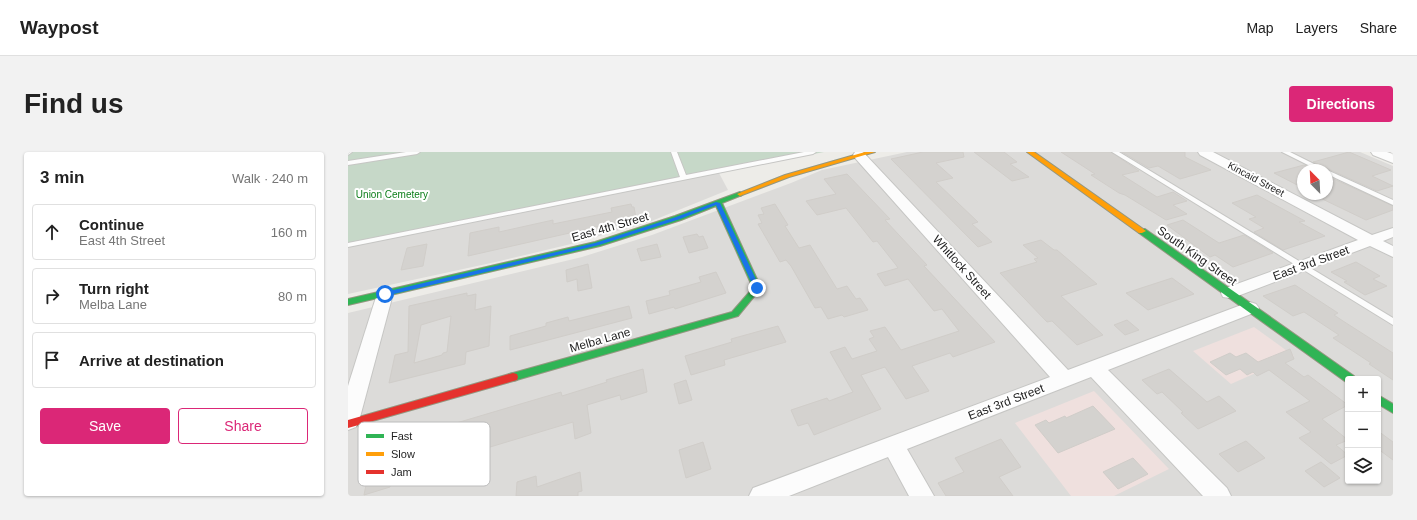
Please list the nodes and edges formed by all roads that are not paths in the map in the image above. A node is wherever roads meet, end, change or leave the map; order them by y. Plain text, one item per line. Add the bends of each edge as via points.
1 (417, 152) edge
2 (674, 152) edge
3 (813, 152) edge
4 (1030, 152) edge
5 (1115, 152) edge
6 (1204, 152) edge
7 (1285, 152) edge
8 (1377, 152) edge
9 (865, 153) edge
10 (1393, 159) edge
11 (348, 163) edge
12 (1310, 164) edge
13 (1333, 175) edge
14 (684, 178) junction
15 (718, 203) junction
16 (1393, 203) edge
17 (1393, 232) edge
18 (1371, 240) junction
19 (348, 245) edge
20 (1393, 252) edge
21 (1302, 266) junction
22 (1229, 293) junction
23 (385, 294) junction
24 (348, 302) edge
25 (1250, 308) junction
26 (1393, 322) edge
27 (1094, 368) junction
28 (1346, 376) edge
29 (1064, 380) junction
30 (1381, 401) edge
31 (1393, 409) edge
32 (348, 422) edge
33 (894, 445) junction
34 (761, 496) edge
35 (922, 496) edge
36 (1220, 496) edge

1 - 11 lane
2 - 14 lane
3 - 14 lane
4 - 22 street, South King Street
5 - 21 lane
6 - 18 street, Kincaid Street
7 - 12 lane
8 - 10 street
9 - 15 street, East 4th Street via 787,176
9 - 29 street, Whitlock Street
13 - 16 lane
14 - 19 lane
15 - 23 street, East 4th Street via 597,244
15 - 32 street, Melba Lane via 757,288 735,314
17 - 18 street, East 3rd Street
18 - 20 street, Kincaid Street
18 - 21 street, East 3rd Street
21 - 22 street, East 3rd Street
21 - 26 lane
22 - 25 street, South King Street
23 - 24 street, East 4th Street
23 - 32 street
25 - 27 street, East 3rd Street
25 - 28 street, South King Street
27 - 29 street, East 3rd Street
27 - 36 street
29 - 33 street, East 3rd Street
30 - 31 street
33 - 34 street, East 3rd Street
33 - 35 street

